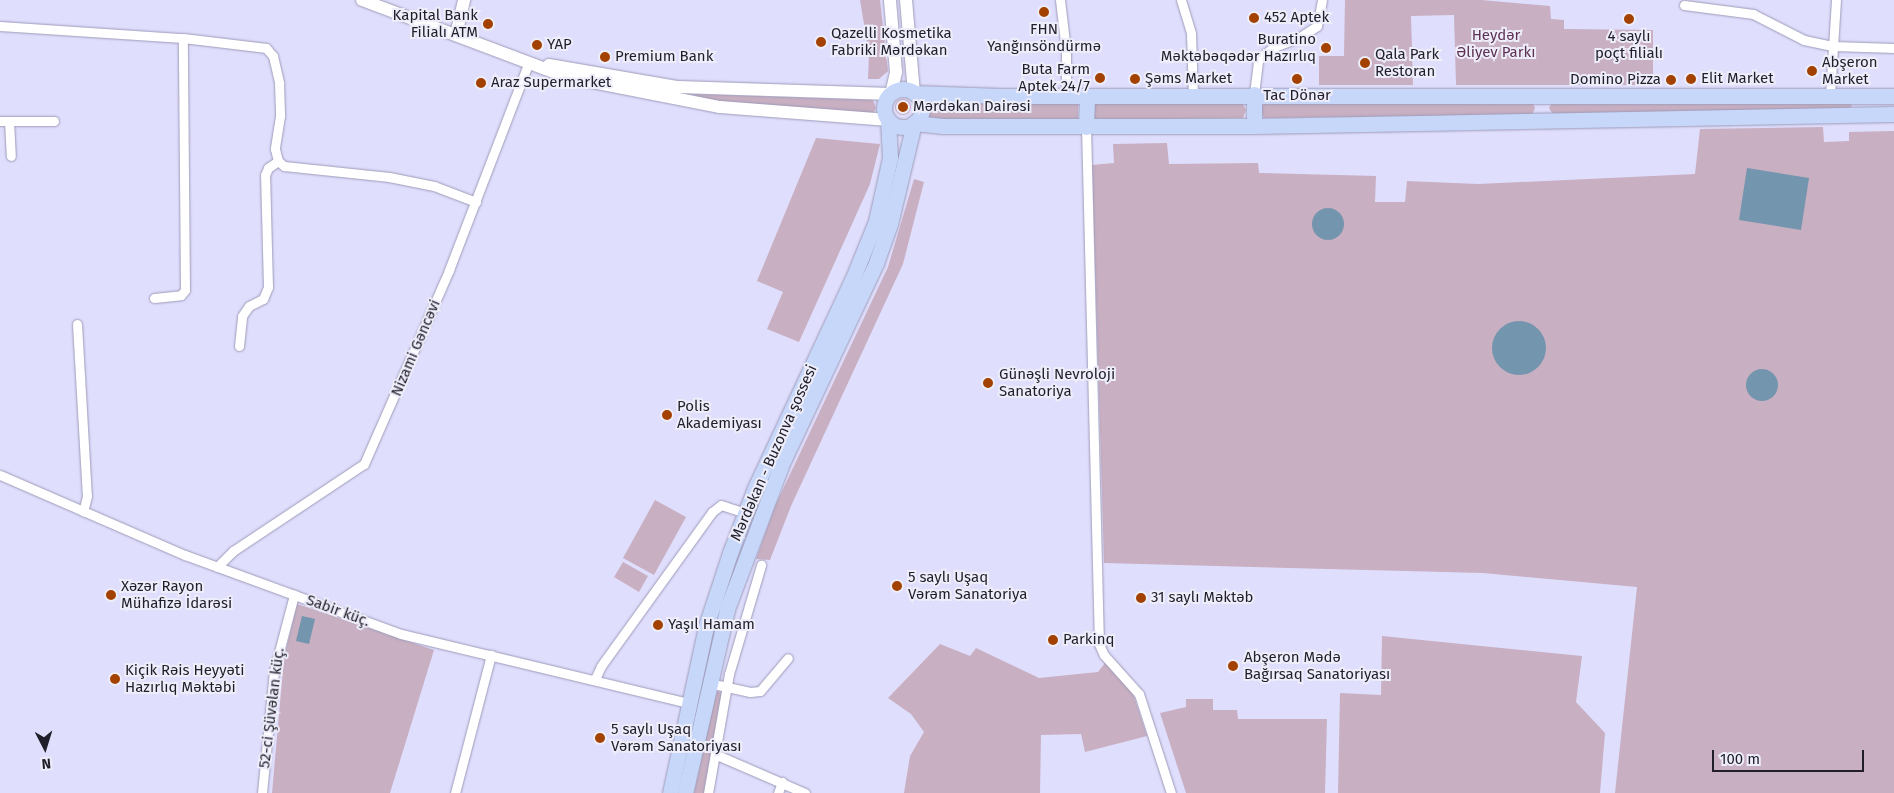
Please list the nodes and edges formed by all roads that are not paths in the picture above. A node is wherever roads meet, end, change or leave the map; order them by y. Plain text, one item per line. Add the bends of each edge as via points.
1 (362, 0) edge
2 (464, 0) edge
3 (890, 0) edge
4 (906, 0) edge
5 (1060, 0) edge
6 (1181, 0) edge
7 (1322, 0) edge
8 (1836, 0) edge
9 (1684, 5) dead end
10 (0, 26) edge
11 (456, 35) junction
12 (183, 38) junction
13 (1833, 46) junction
14 (1894, 48) edge
15 (529, 62) junction
16 (914, 93) junction
17 (891, 94) junction
18 (1254, 94) junction
19 (1193, 95) junction
20 (1542, 95) junction
21 (1830, 95) junction
22 (1858, 95) junction
23 (1066, 96) junction
24 (1086, 96) junction
25 (1894, 96) edge
26 (1858, 114) junction
27 (1894, 114) edge
28 (888, 120) junction
29 (5, 121) edge
30 (54, 121) dead end
31 (1542, 121) junction
32 (914, 123) junction
33 (1254, 126) junction
34 (1086, 127) junction
35 (11, 156) dead end
36 (278, 161) junction
37 (476, 202) junction
38 (154, 298) dead end
39 (77, 324) dead end
40 (239, 346) dead end
41 (0, 475) edge
42 (83, 512) junction
43 (745, 513) junction
44 (761, 566) dead end
45 (217, 567) junction
46 (294, 595) junction
47 (491, 655) junction
48 (788, 658) dead end
49 (595, 679) junction
50 (709, 683) junction
51 (727, 688) junction
52 (689, 703) junction
53 (717, 755) junction
54 (782, 782) junction
55 (262, 793) edge
56 (455, 793) edge
57 (670, 793) edge
58 (685, 793) edge
59 (708, 793) edge
60 (778, 793) edge
61 (805, 793) edge
62 (1171, 793) edge

1 - 11 main road
2 - 11 main road
3 - 17 main road via 896,72
4 - 16 main road
5 - 23 street via 1066,50
6 - 19 street via 1191,33
7 - 18 street via 1317,26 1274,47 1258,59
8 - 13 street
9 - 13 street via 1753,14 1800,39
10 - 12 street
11 - 15 main road
12 - 36 street via 249,44 269,51 275,62 280,96 275,149
12 - 38 street via 185,290 181,295
13 - 14 street
13 - 21 street
15 - 17 main road via 678,87
15 - 28 main road via 567,77 676,100 808,116
15 - 37 street, Nizami Gəncəvi
16 - 17 main road via 902,90
16 - 23 main road
16 - 32 main road via 921,108
17 - 28 main road via 884,109
18 - 19 main road
18 - 20 main road
18 - 33 main road
19 - 24 main road
20 - 21 main road
20 - 31 main road
21 - 22 main road
22 - 25 main road
22 - 26 main road
23 - 24 main road
24 - 34 main road
26 - 27 main road
26 - 31 main road
28 - 32 main road via 898,126
28 - 43 main road, Mərdəkan - Buzonva şossesi via 890,158 876,221
29 - 30 street
29 - 35 street
31 - 33 main road
32 - 34 main road
32 - 50 main road via 895,205 876,263 763,511 727,608
33 - 34 main road
34 - 62 street via 1099,644 1104,655 1139,694
36 - 37 street via 292,168 368,174 422,183
36 - 40 street via 268,168 266,175 268,287 262,299 249,306 242,316
37 - 45 street, Nizami Gəncəvi via 427,323 364,464 233,551
39 - 42 street via 87,496
41 - 42 street, Sabir küç.
42 - 45 street, Sabir küç.
43 - 49 street via 721,505 712,512 601,666
43 - 52 main road, Mərdəkan - Buzonva şossesi via 712,605
44 - 51 street via 745,611
45 - 46 street, Sabir küç.
46 - 47 street, Sabir küç. via 414,638
46 - 55 street, 52-ci Şüvəlan küç. via 274,671
47 - 49 street, Sabir küç.
47 - 56 street
48 - 51 street via 765,689 750,692
49 - 52 street, Sabir küç.
50 - 51 street
50 - 58 main road
51 - 53 street
52 - 57 main road, Mərdəkan - Buzonva şossesi
53 - 54 street
53 - 59 street
54 - 60 street
54 - 61 street

